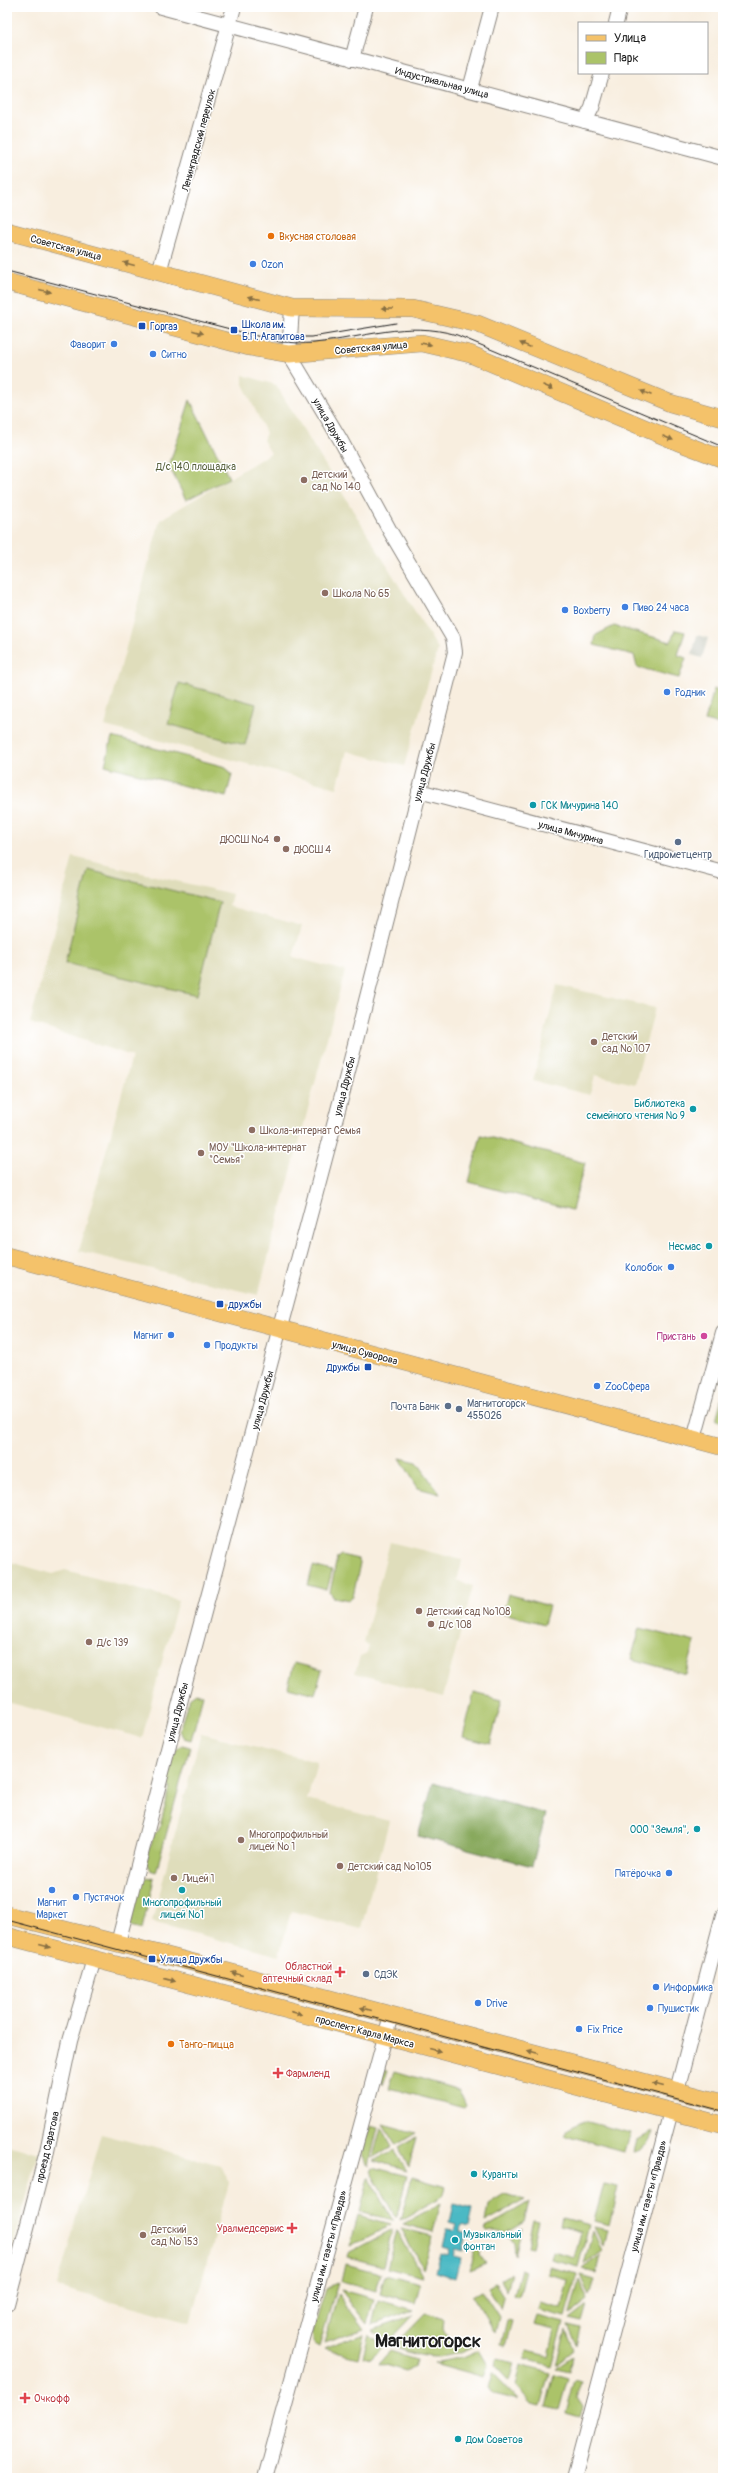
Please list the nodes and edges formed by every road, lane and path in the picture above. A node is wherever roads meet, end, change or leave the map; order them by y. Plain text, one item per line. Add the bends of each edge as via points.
1 (161, 7) edge
2 (234, 7) edge
3 (366, 7) edge
4 (492, 7) edge
5 (620, 7) edge
6 (616, 22) edge
7 (228, 26) junction
8 (352, 59) junction
9 (602, 74) edge
10 (470, 88) junction
11 (585, 121) junction
12 (723, 158) edge
13 (7, 231) edge
14 (160, 272) junction
15 (7, 282) edge
16 (292, 308) junction
17 (289, 354) junction
18 (723, 418) edge
19 (723, 459) edge
20 (419, 791) junction
21 (723, 872) edge
22 (7, 1256) edge
23 (280, 1330) junction
24 (723, 1333) edge
25 (694, 1439) junction
26 (723, 1447) edge
27 (7, 1915) edge
28 (723, 1915) edge
29 (7, 1936) edge
30 (100, 1938) junction
31 (118, 1943) junction
32 (94, 1959) junction
33 (112, 1964) junction
34 (391, 2015) junction
35 (384, 2037) junction
36 (677, 2090) junction
37 (723, 2103) edge
38 (671, 2111) junction
39 (723, 2125) edge
40 (7, 2304) edge
41 (265, 2478) edge
42 (574, 2478) edge

1 - 7 street, Индустриальная улица
2 - 7 street, Ленинградский переулок
3 - 8 street
4 - 10 street
5 - 6 street
7 - 8 street, Индустриальная улица
7 - 14 street, Ленинградский переулок
8 - 10 street, Индустриальная улица
9 - 11 street via 592,108
10 - 11 street, Индустриальная улица
11 - 12 street, Индустриальная улица
14 -> 13 main road, Советская улица
16 -> 14 main road, Советская улица
15 -> 17 main road, Советская улица via 249,347
16 - 17 street
18 -> 16 main road, Советская улица via 670,403 478,324 414,309
17 -> 19 main road, Советская улица via 422,343 470,354
17 - 20 street, улица Дружбы via 453,638 455,652 452,670
20 - 21 street, улица Мичурина
20 - 23 street, улица Дружбы
22 - 23 main road, улица Суворова
23 - 25 main road, улица Суворова
23 - 31 street, улица Дружбы
24 - 25 street
25 - 26 main road, улица Суворова
27 - 30 main road
28 - 36 street, улица им. газеты «Правда»
29 -> 32 main road, проспект Карла Маркса
30 - 31 main road
30 - 32 main road
31 - 33 main road, улица Дружбы
34 -> 31 main road
32 - 33 main road, проспект Карла Маркса
32 - 40 street, проезд Саратова via 70,2041 47,2151
33 -> 35 main road, проспект Карла Маркса
34 - 35 street, улица им. газеты «Правда»
36 -> 34 main road
35 -> 38 main road, проспект Карла Маркса
35 - 41 street, улица им. газеты «Правда»
36 - 37 main road
36 - 38 main road, улица им. газеты «Правда»
38 - 39 main road, проспект Карла Маркса
38 - 42 street, улица им. газеты «Правда»

